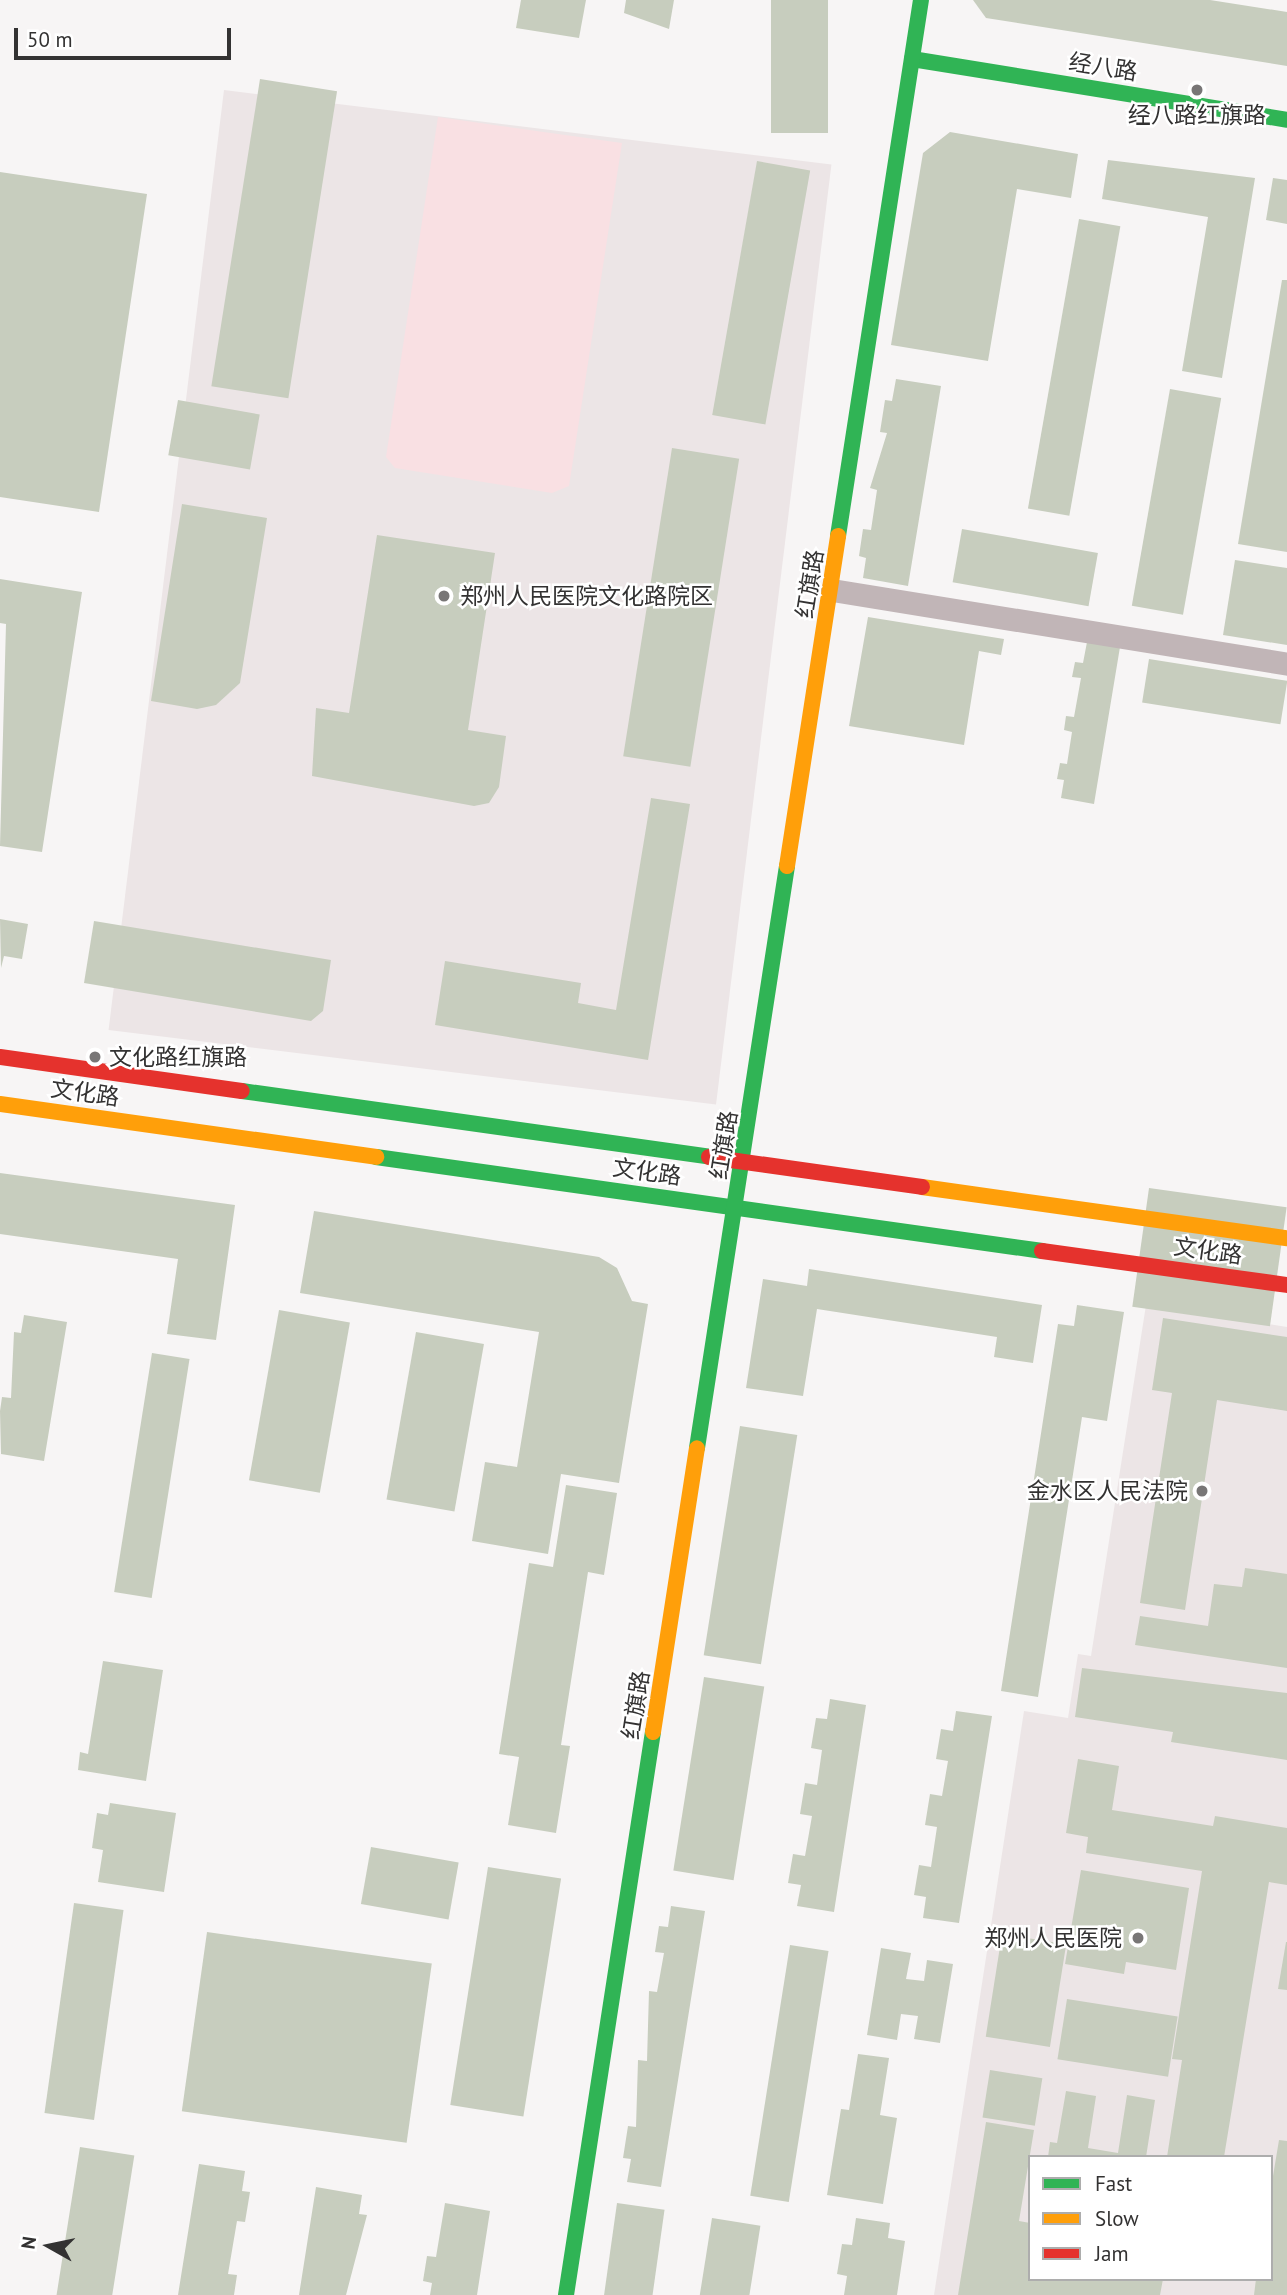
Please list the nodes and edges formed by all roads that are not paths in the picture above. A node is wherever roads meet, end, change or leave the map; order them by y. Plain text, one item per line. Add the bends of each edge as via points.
1 (922, 0) edge
2 (912, 59) junction
3 (1287, 120) edge
4 (832, 590) junction
5 (1287, 664) edge
6 (0, 1057) edge
7 (0, 1104) edge
8 (745, 1162) junction
9 (738, 1208) junction
10 (1287, 1238) edge
11 (1287, 1286) edge
12 (566, 2295) edge

1 - 2 street, 红旗路
2 - 3 street, 经八路
2 - 4 street, 红旗路
4 - 5 street
4 - 8 street, 红旗路
6 - 8 street, 文化路
7 - 9 street, 文化路
8 - 9 street, 红旗路
8 - 10 street, 文化路
9 - 11 street, 文化路
9 - 12 street, 红旗路

